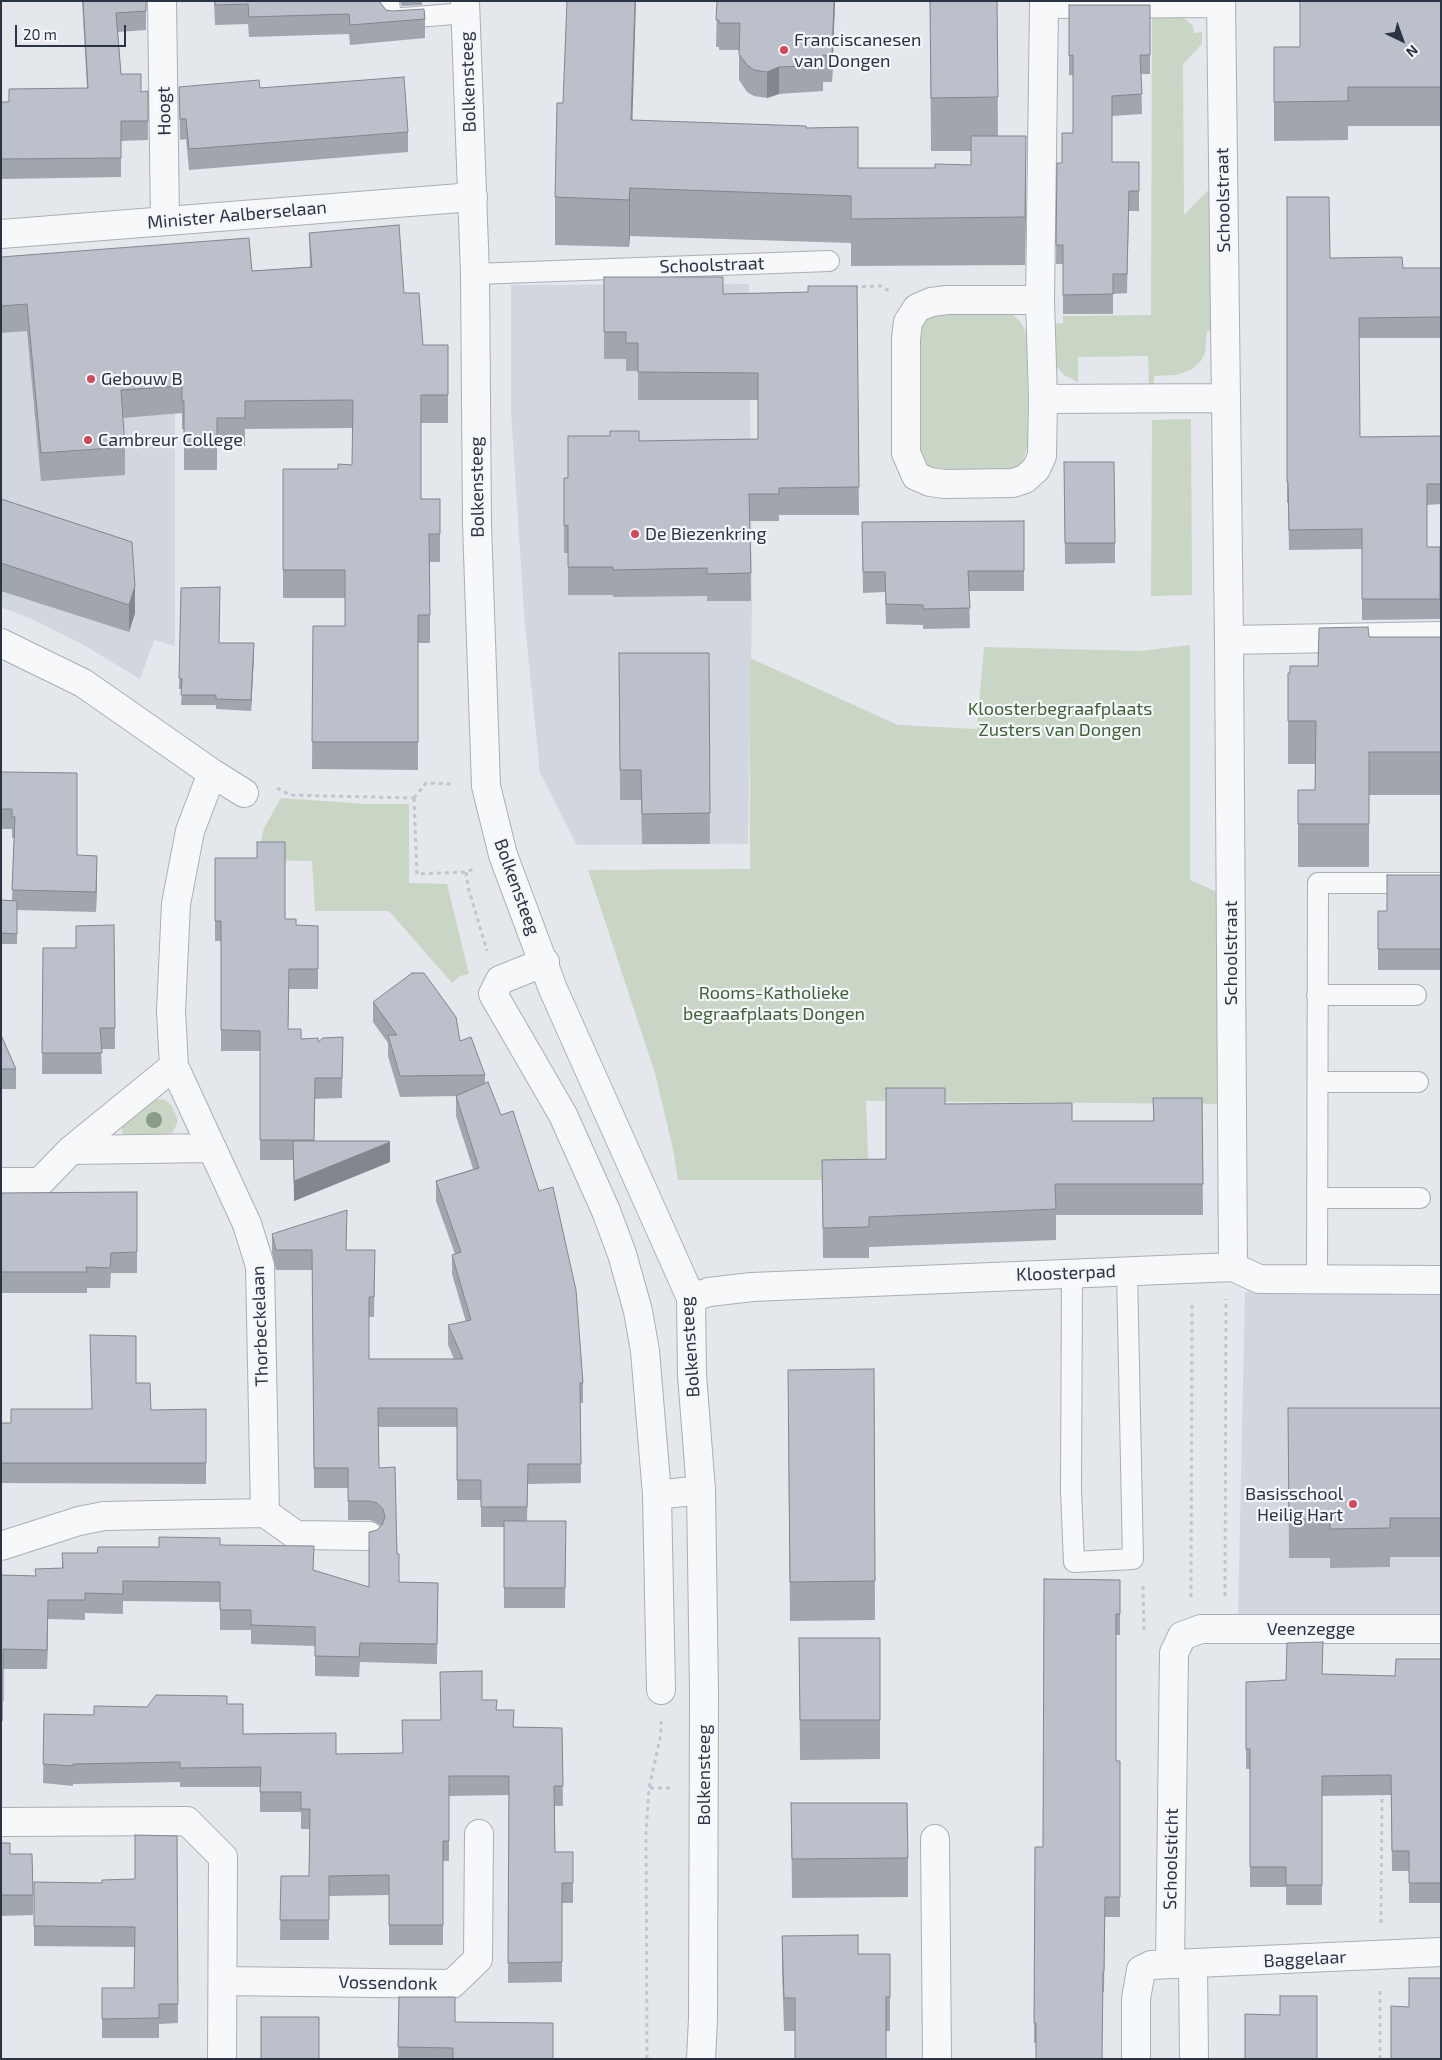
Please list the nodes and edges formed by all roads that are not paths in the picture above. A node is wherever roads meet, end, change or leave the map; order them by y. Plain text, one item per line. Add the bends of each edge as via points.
1 (162, 1) edge
2 (389, 1) edge
3 (1044, 2) edge
4 (1221, 2) edge
5 (466, 7) edge
6 (473, 197) junction
7 (165, 221) junction
8 (1, 234) edge
9 (829, 261) road end
10 (475, 274) junction
11 (1040, 300) junction
12 (1044, 398) junction
13 (1225, 398) junction
14 (1441, 636) edge
15 (1229, 640) junction
16 (1, 643) edge
17 (212, 773) junction
18 (244, 793) road end
19 (1441, 883) edge
20 (544, 962) junction
21 (1416, 994) dead end
22 (1318, 995) junction
23 (174, 1066) junction
24 (1318, 1082) junction
25 (1418, 1082) dead end
26 (212, 1148) junction
27 (71, 1150) junction
28 (1, 1182) edge
29 (1317, 1198) junction
30 (1420, 1198) dead end
31 (1233, 1267) junction
32 (1126, 1271) junction
33 (1072, 1273) junction
34 (1317, 1279) junction
35 (1441, 1280) edge
36 (691, 1298) junction
37 (700, 1490) junction
38 (657, 1495) junction
39 (265, 1513) junction
40 (369, 1536) edge
41 (1, 1546) edge
42 (1441, 1629) edge
43 (1187, 1634) joint
44 (661, 1690) road end
45 (1, 1822) edge
46 (479, 1834) dead end
47 (935, 1839) dead end
48 (1441, 1952) edge
49 (1182, 1964) junction
50 (223, 1981) junction
51 (222, 2059) edge
52 (701, 2059) edge
53 (937, 2059) edge
54 (1136, 2059) edge
55 (1194, 2059) edge

1 - 7 street, Hoogt
2 - 5 lane via 391,19
3 - 4 street, Schoolstraat
3 - 11 street, Schoolstraat
4 - 13 street, Schoolstraat
5 - 6 street, Bolkensteeg
6 - 7 street, Minister Aalberselaan
6 - 10 street, Bolkensteeg
7 - 8 street, Minister Aalberselaan
9 - 10 lane, Schoolstraat
10 - 20 street, Bolkensteeg via 477,524 486,786 503,855
11 - 12 street, Schoolstraat
11 - 12 street, Schoolstraat via 947,300 917,308 908,322 906,339 906,453 916,476 945,484 1013,483 1026,479 1036,470 1042,456
12 - 13 street
13 - 15 street, Schoolstraat
14 - 15 street
15 - 31 street, Schoolstraat
16 - 17 street via 83,683
17 - 18 street
17 - 23 street, Thorbeckelaan via 190,831 176,904 171,1011
19 - 22 lane via 1318,883
20 - 36 street, Bolkensteeg via 553,989
20 - 38 street via 500,980 493,994 563,1115 622,1254 645,1350
21 - 22 lane
22 - 24 lane
23 - 26 street, Thorbeckelaan
23 - 27 street
24 - 25 lane
24 - 29 lane
26 - 27 street
26 - 39 street, Thorbeckelaan via 248,1224 260,1266
27 - 28 street via 40,1182
29 - 30 lane
29 - 34 lane
31 - 32 street, Kloosterpad
31 - 34 street, Kloosterpad via 1259,1279
32 - 33 street, Kloosterpad
32 - 33 lane via 1133,1559 1074,1562 1071,1491
33 - 36 street, Kloosterpad via 752,1287 709,1292
34 - 35 street, Kloosterpad
36 - 37 street, Bolkensteeg via 692,1375
37 - 38 street
37 - 52 street, Bolkensteeg via 704,1779 704,2019
38 - 44 street
39 - 40 street via 296,1536
39 - 41 street via 104,1516
42 - 43 street, Veenzegge via 1201,1629
43 - 49 street, Schoolsticht via 1174,1653
45 - 50 street via 187,1822 223,1857
46 - 50 street, Vossendonk via 478,1959 452,1984
47 - 53 street
48 - 49 street, Baggelaar
49 - 54 street via 1151,1965 1141,1970 1136,1999
49 - 55 street, Schoolsticht
50 - 51 street

